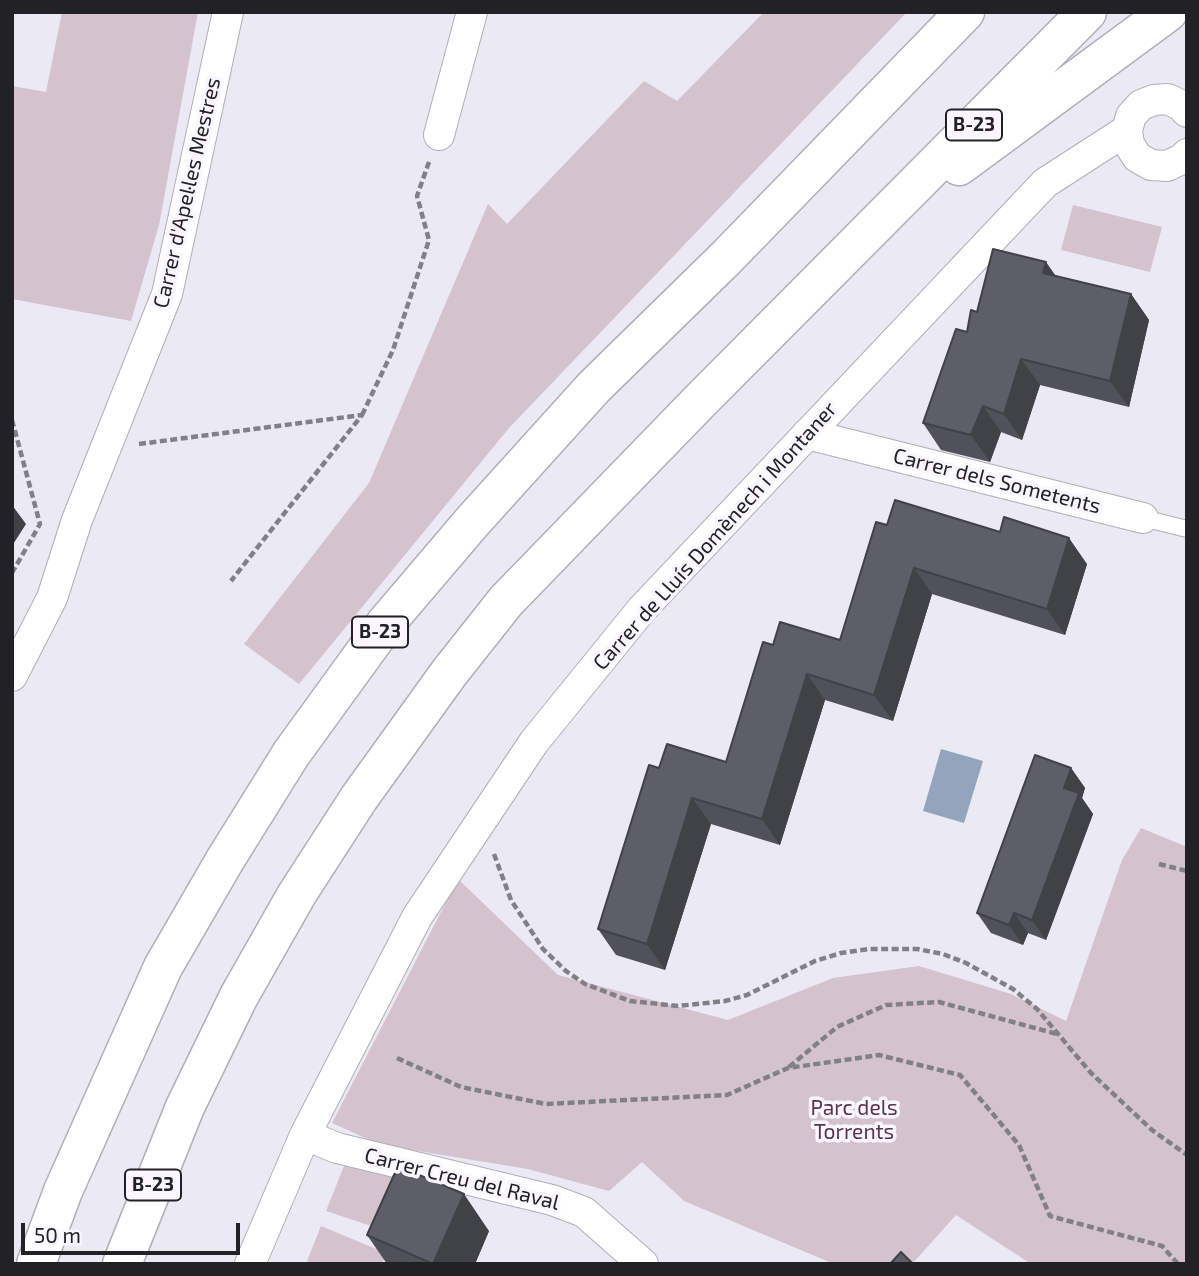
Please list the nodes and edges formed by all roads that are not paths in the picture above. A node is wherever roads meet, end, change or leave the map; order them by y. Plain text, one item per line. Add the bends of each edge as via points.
1 (228, 12) edge
2 (472, 12) edge
3 (965, 12) edge
4 (1087, 12) edge
5 (1168, 12) edge
6 (1187, 112) edge
7 (1127, 130) junction
8 (439, 135) road end
9 (1185, 158) edge
10 (1076, 162) junction
11 (1151, 165) junction
12 (862, 238) junction
13 (807, 434) junction
14 (1143, 518) joint
15 (1187, 529) edge
16 (12, 676) edge
17 (305, 1135) junction
18 (36, 1264) edge
19 (122, 1264) edge
20 (250, 1264) edge
21 (643, 1264) edge

1 - 16 street, Carrer d'Apel·les Mestres via 167,294 77,520 52,598
2 - 8 street
3 - 18 highway, B-23 via 594,387 386,623 290,754 163,967
4 - 12 highway, B-23
5 - 12 highway
6 - 7 street via 1168,99 1154,100 1141,106
7 - 10 street, Carrer de Lluís Domènech i Montaner
7 - 11 street via 1137,157
9 - 11 street via 1167,166
10 - 11 street
10 - 13 street, Carrer de Lluís Domènech i Montaner via 1045,183
12 - 19 highway, B-23 via 506,601 442,683 352,809 239,996 186,1107
13 - 14 street, Carrer dels Sometents
13 - 17 street, Carrer de Lluís Domènech i Montaner via 642,609 534,742 417,917
14 - 15 lane, Carrer dels Sometents
17 - 20 street, Carrer de Lluís Domènech i Montaner
17 - 21 street, Carrer Creu del Raval via 337,1148 552,1200 584,1212

